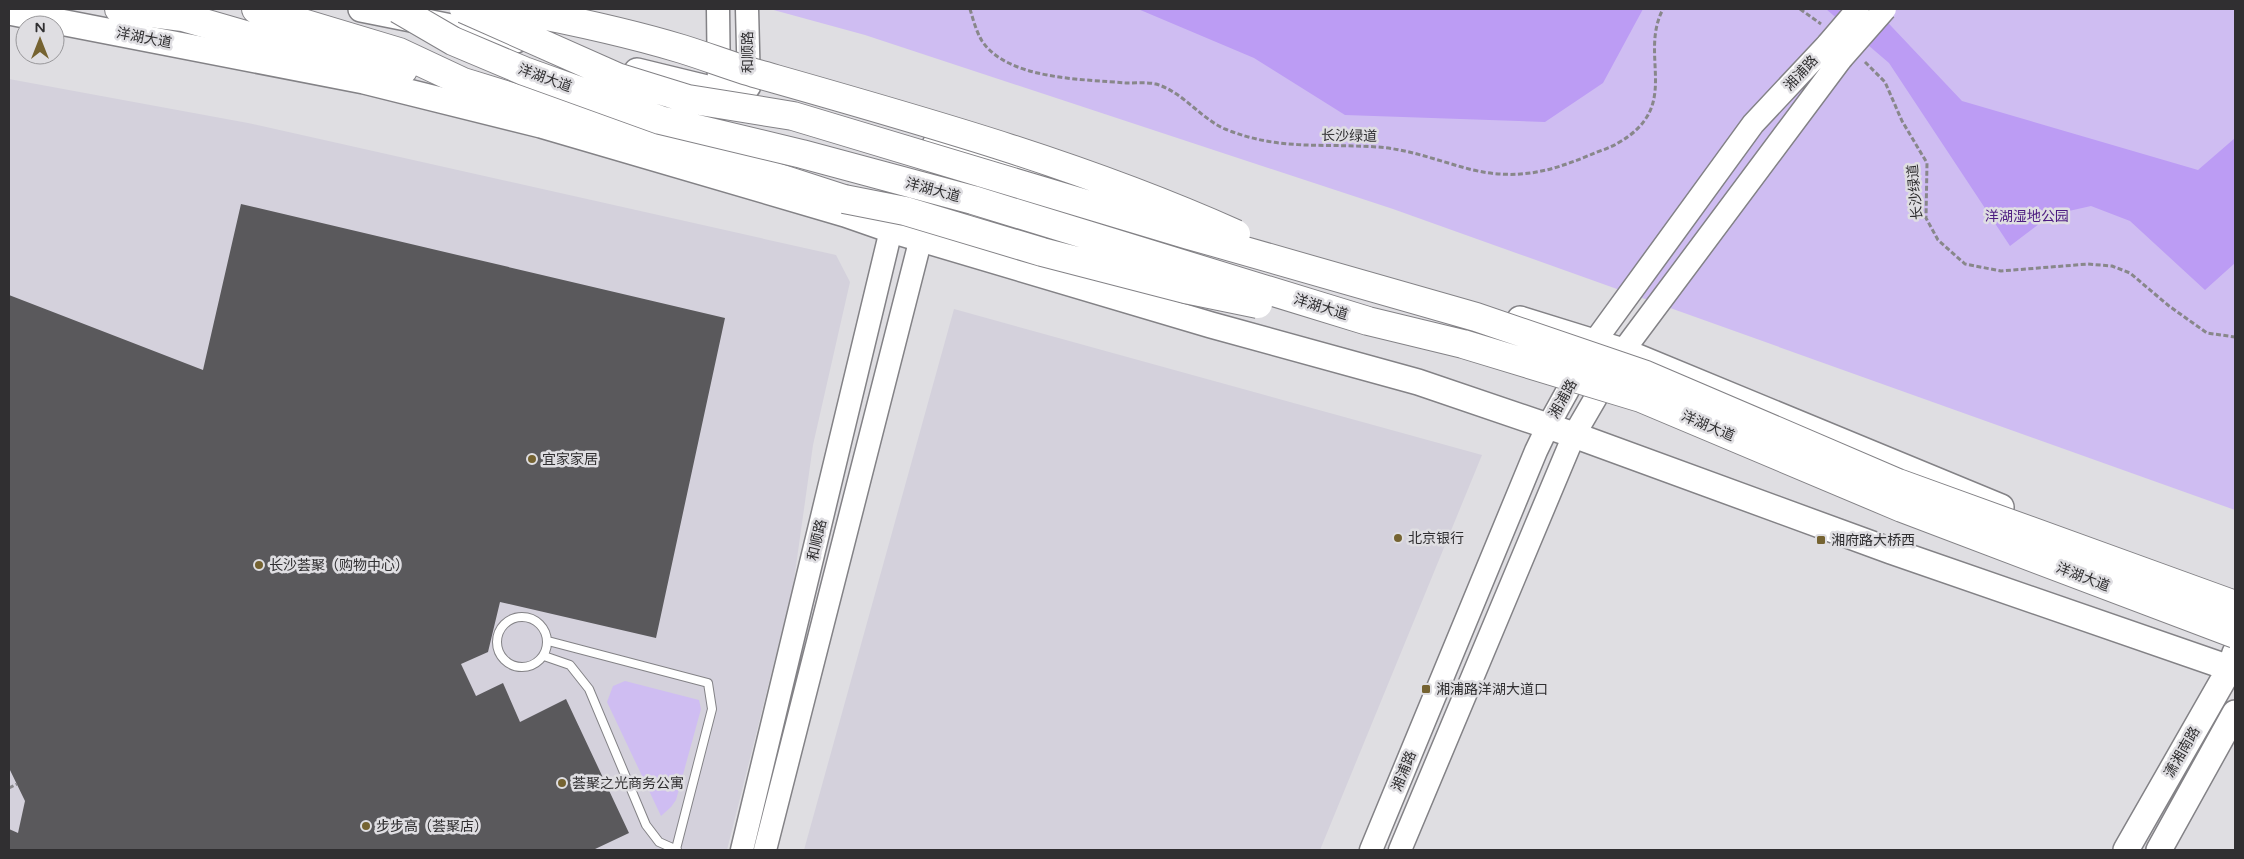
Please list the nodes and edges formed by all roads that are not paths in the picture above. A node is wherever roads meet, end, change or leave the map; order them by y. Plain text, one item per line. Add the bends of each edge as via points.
1 (119, 9) edge
2 (256, 9) edge
3 (361, 9) edge
4 (398, 9) edge
5 (464, 9) edge
6 (511, 9) edge
7 (718, 9) edge
8 (747, 9) edge
9 (1858, 9) edge
10 (1885, 9) edge
11 (9, 12) edge
12 (1838, 46) junction
13 (463, 82) junction
14 (719, 91) junction
15 (749, 95) junction
16 (891, 230) junction
17 (921, 238) junction
18 (1394, 292) junction
19 (1368, 321) junction
20 (1595, 341) junction
21 (1623, 351) junction
22 (1548, 426) junction
23 (1574, 435) junction
24 (2235, 604) edge
25 (2235, 634) edge
26 (548, 640) junction
27 (544, 656) junction
28 (2233, 663) edge
29 (2235, 713) edge
30 (677, 850) edge
31 (742, 850) edge
32 (765, 850) edge
33 (1371, 850) edge
34 (1400, 850) edge
35 (2126, 850) edge
36 (2159, 850) edge

1 - 13 highway via 183,17 252,37
2 - 13 highway via 399,52
3 - 14 main road via 495,35
4 - 19 highway, 洋湖大道, bridge via 453,41 516,68 660,120 973,200
5 - 18 highway, 洋湖大道, bridge via 617,77 688,99 793,116 1189,235
6 - 18 highway, bridge via 596,25 947,128 1116,184 1277,253
7 - 14 main road
8 - 15 main road, 和顺路
9 - 12 main road, 湘浦路, bridge
10 - 12 main road, 湘浦路, bridge
11 - 16 main road, 洋湖大道 via 364,81 541,125
12 - 20 main road, 湘浦路 via 1753,124
12 - 21 main road, 湘浦路
13 - 19 highway, bridge via 678,153 736,164 844,199 905,211 1042,252 1185,289 1301,314
14 - 15 main road
15 - 20 main road via 814,110 998,163
16 - 17 main road, 洋湖大道
16 - 31 main road, 和顺路
17 - 22 main road, 洋湖大道 via 1211,325 1418,382
17 - 32 main road, 和顺路
18 - 24 highway, 洋湖大道, bridge via 1646,375 1898,483
19 - 25 highway, 洋湖大道, bridge via 1463,344 1642,398 1902,508
20 - 21 main road
20 - 22 main road, 湘浦路
21 - 23 main road, 湘浦路
21 - 24 main road
22 - 23 main road, 洋湖大道
22 - 33 main road, 湘浦路
23 - 28 main road, 洋湖大道 via 1892,551
23 - 34 main road, 湘浦路
26 - 27 lane
26 - 27 lane via 536,620 520,616 505,622 497,637 500,654 512,665 530,666
26 - 30 lane via 708,683 712,709
27 - 30 lane via 570,665 589,689 646,825 659,842
28 - 35 main road, 潇湘南路
29 - 36 main road, 潇湘南路

